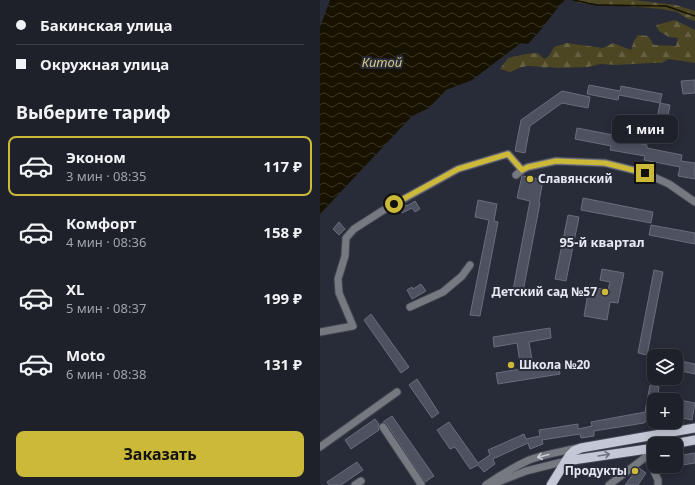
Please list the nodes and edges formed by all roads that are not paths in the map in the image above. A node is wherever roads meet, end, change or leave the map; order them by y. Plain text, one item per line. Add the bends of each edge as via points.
1 (695, 202) edge
2 (470, 265) dead end
3 (410, 307) dead end
4 (320, 332) edge
5 (397, 392) dead end
6 (383, 427) dead end
7 (695, 428) edge
8 (665, 433) junction
9 (663, 437) edge
10 (695, 440) edge
11 (683, 442) edge
12 (320, 446) edge
13 (581, 448) junction
14 (647, 451) edge
15 (647, 453) edge
16 (566, 461) junction
17 (656, 473) edge
18 (420, 485) edge
19 (487, 485) edge
20 (551, 485) edge
21 (609, 485) edge
22 (658, 485) edge

1 - 4 street via 669,184 645,173 605,163 556,161 522,170 508,154 458,169 382,211 354,229 346,238 345,256 338,279 339,293 353,326
2 - 3 street via 462,276 443,292
5 - 12 street
6 - 18 street
7 - 8 main road
8 - 9 main road
8 - 13 main road
10 - 11 main road
13 - 16 main road via 574,451
13 -> 19 street via 529,460
16 -> 14 main road
15 - 21 street
16 - 19 street via 526,471
16 - 20 main road
17 - 22 street

